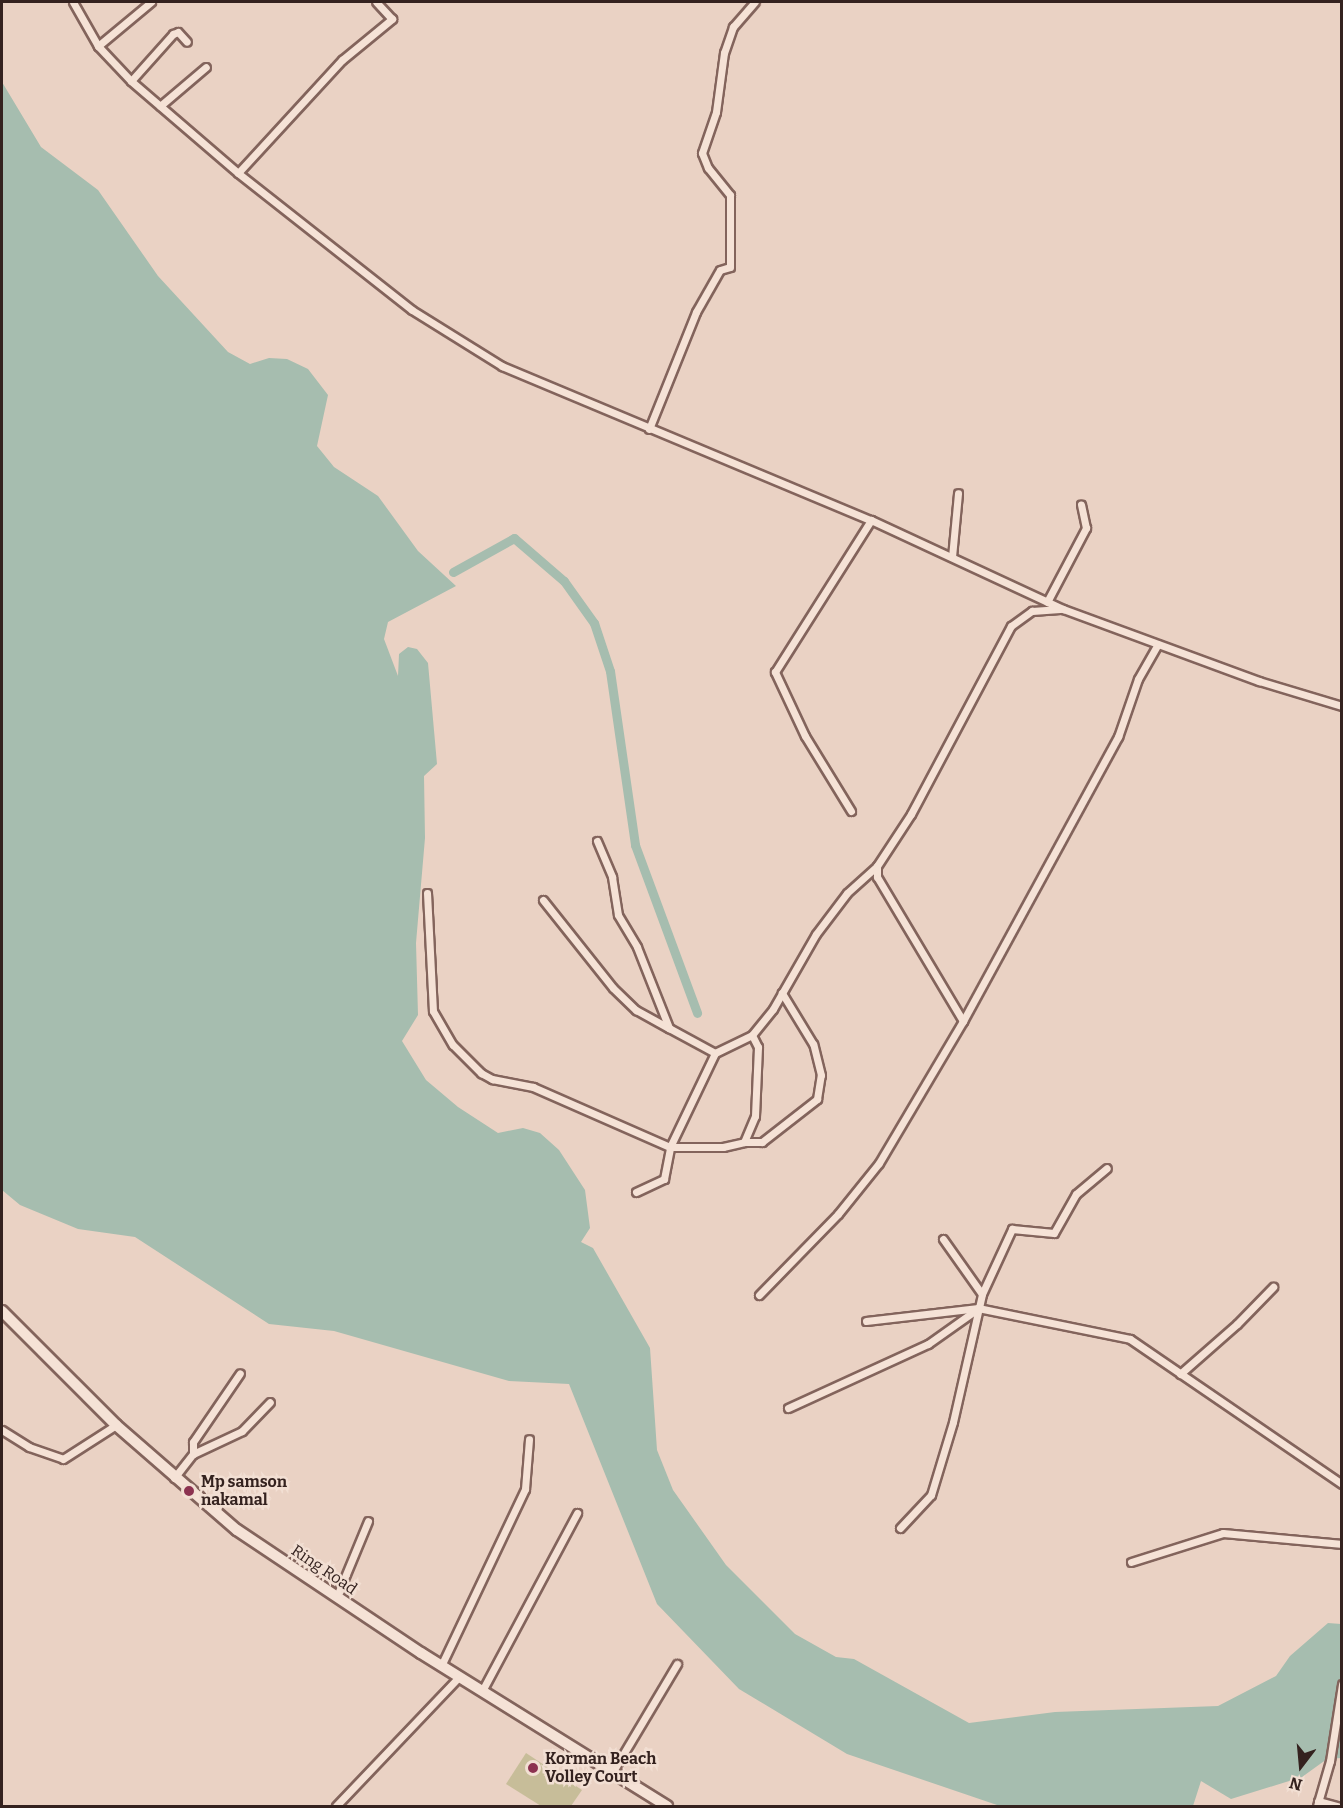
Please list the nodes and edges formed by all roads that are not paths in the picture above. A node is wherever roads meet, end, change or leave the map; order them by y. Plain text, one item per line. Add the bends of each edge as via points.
1 (73, 2) edge
2 (151, 2) edge
3 (376, 2) edge
4 (754, 2) edge
5 (187, 42) dead end
6 (98, 46) junction
7 (206, 67) dead end
8 (131, 81) junction
9 (160, 106) junction
10 (238, 173) junction
11 (649, 429) junction
12 (958, 493) dead end
13 (1081, 505) dead end
14 (871, 520) junction
15 (952, 557) junction
16 (1047, 602) junction
17 (1063, 609) junction
18 (1158, 644) junction
19 (1341, 706) edge
20 (851, 811) dead end
21 (597, 841) dead end
22 (877, 866) junction
23 (427, 893) dead end
24 (543, 900) dead end
25 (782, 993) junction
26 (963, 1021) junction
27 (669, 1028) junction
28 (752, 1035) junction
29 (715, 1053) junction
30 (744, 1142) junction
31 (670, 1147) junction
32 (1107, 1168) dead end
33 (636, 1192) dead end
34 (943, 1239) dead end
35 (1273, 1287) dead end
36 (982, 1293) junction
37 (759, 1295) dead end
38 (978, 1308) junction
39 (2, 1311) edge
40 (866, 1320) dead end
41 (240, 1373) dead end
42 (1180, 1374) junction
43 (270, 1402) dead end
44 (788, 1408) dead end
45 (116, 1425) junction
46 (2, 1430) edge
47 (529, 1439) dead end
48 (193, 1454) junction
49 (174, 1478) junction
50 (1341, 1484) edge
51 (577, 1513) dead end
52 (368, 1521) dead end
53 (900, 1528) dead end
54 (1341, 1544) edge
55 (1131, 1562) dead end
56 (337, 1596) junction
57 (677, 1664) dead end
58 (441, 1666) junction
59 (459, 1677) junction
60 (1341, 1684) edge
61 (482, 1691) junction
62 (612, 1773) junction
63 (1318, 1804) edge
64 (336, 1806) edge
65 (667, 1806) edge
66 (1337, 1806) edge

1 - 6 street
2 - 6 street
3 - 10 street via 392,19 342,60
4 - 11 street via 733,27 727,44 717,84 716,112 702,153 708,168 730,195 730,267 720,270 696,312
5 - 8 street via 178,32 173,34
6 - 8 street
7 - 9 street
8 - 9 street
9 - 10 street
10 - 11 street via 302,226 432,322 502,366
11 - 14 street
12 - 15 street
13 - 16 street via 1086,528
14 - 15 street
14 - 20 street via 775,672 805,736
15 - 16 street
16 - 17 street
17 - 18 street
17 - 22 street via 1032,611 1011,626 911,814
18 - 19 street
18 - 26 street via 1138,679 1118,737
21 - 27 street via 612,877 618,915 638,947
22 - 25 street via 848,893 816,934
22 - 26 street via 877,877
23 - 31 street via 433,1011 453,1045 492,1080 533,1087
24 - 27 street via 613,988 636,1010
25 - 28 street
25 - 30 street via 813,1044 821,1075 817,1098 762,1142
26 - 37 street via 879,1163 838,1214
27 - 29 street
28 - 29 street
28 - 30 street via 758,1047 759,1070 755,1116
29 - 31 street
30 - 31 street via 723,1147
31 - 33 street via 664,1179
32 - 36 street via 1076,1194 1054,1233 1012,1229
34 - 36 street
35 - 42 street
36 - 38 street
38 - 40 street
38 - 42 street via 1130,1339
38 - 44 street via 928,1344
38 - 53 street via 953,1422 931,1496
39 - 45 main road, Ring Road
41 - 48 street via 193,1442
42 - 50 street
43 - 48 street via 243,1431
45 - 46 street via 63,1459 28,1447
45 - 49 main road, Ring Road
47 - 58 street via 525,1490
48 - 49 street
49 - 56 main road, Ring Road via 237,1530
51 - 61 street
52 - 56 street
54 - 55 street via 1223,1533
56 - 58 main road, Ring Road
57 - 62 street
58 - 59 main road, Ring Road
59 - 61 main road, Ring Road
59 - 64 street
60 - 63 street via 1330,1761
61 - 62 main road, Ring Road
62 - 65 main road, Ring Road
63 - 66 street

